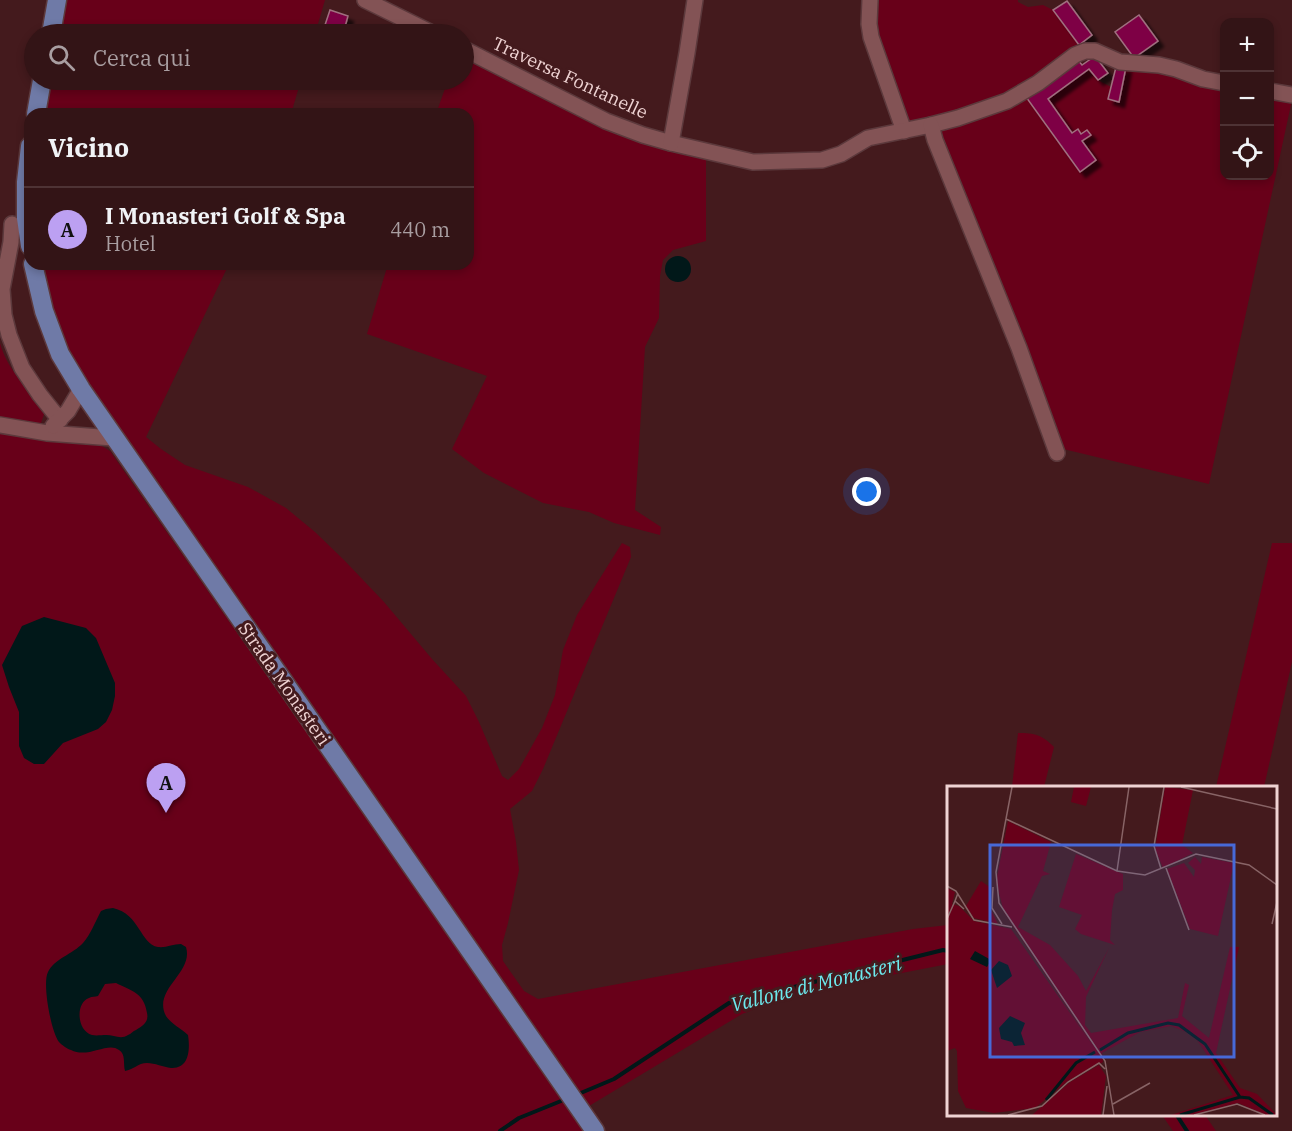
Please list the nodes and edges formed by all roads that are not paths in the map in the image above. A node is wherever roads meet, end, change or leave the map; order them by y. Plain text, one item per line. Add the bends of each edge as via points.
1 (57, 0) edge
2 (365, 0) edge
3 (694, 0) edge
4 (870, 0) edge
5 (53, 24) edge
6 (414, 24) edge
7 (474, 54) edge
8 (1220, 81) edge
9 (40, 90) edge
10 (1274, 92) edge
11 (1292, 94) edge
12 (37, 108) edge
13 (931, 125) junction
14 (904, 131) junction
15 (671, 143) junction
16 (12, 224) dead end
17 (34, 270) edge
18 (81, 389) junction
19 (60, 420) junction
20 (0, 424) edge
21 (47, 433) junction
22 (113, 438) junction
23 (1057, 453) dead end
24 (592, 1126) edge

1 - 5 main road
2 - 6 street
3 - 15 street
4 - 14 street via 871,37
7 - 15 street, Traversa Fontanelle via 606,121
8 - 13 street, Traversa Fontanelle via 1159,65 1120,62 1085,51 1007,101
9 - 12 main road
10 - 11 street
13 - 14 street, Traversa Fontanelle
13 - 23 street
14 - 15 street, Traversa Fontanelle via 868,138 822,160 753,162
16 - 19 street via 2,289 4,315 22,368
17 - 18 main road, Strada Monasteri via 60,354
18 - 19 street
18 - 22 main road, Strada Monasteri
19 - 21 street
20 - 21 street
21 - 22 street
22 - 24 main road, Strada Monasteri

